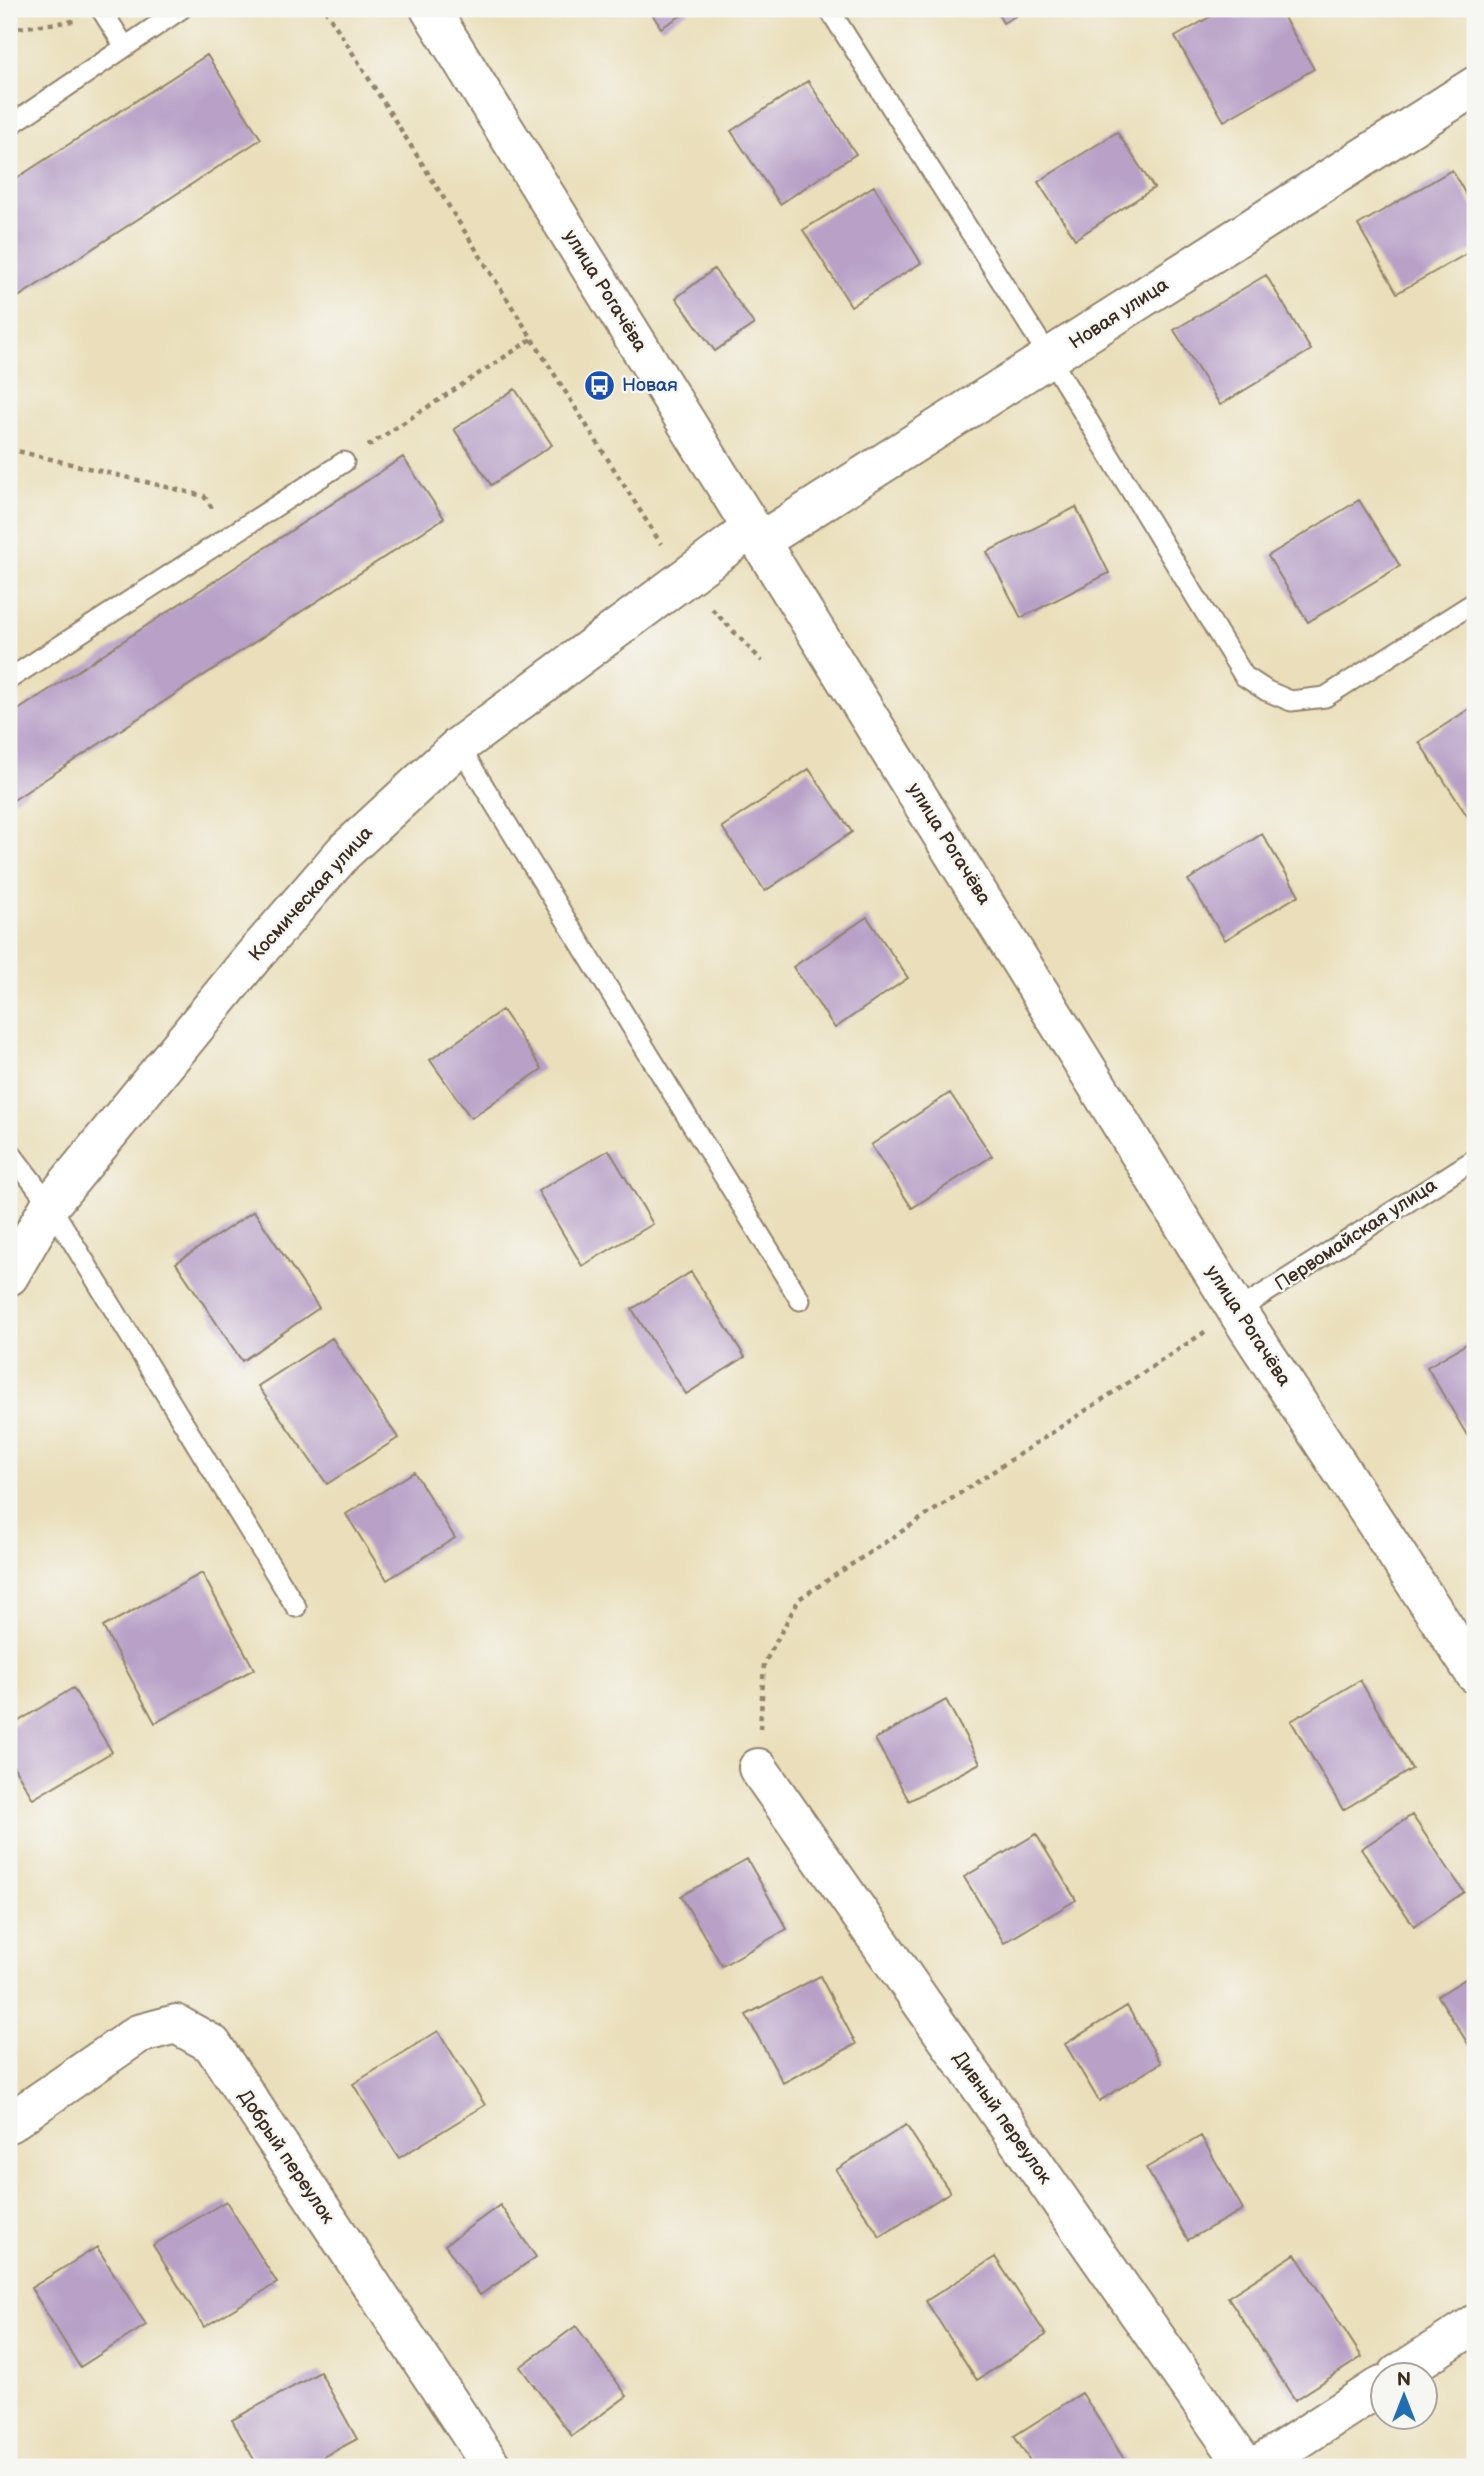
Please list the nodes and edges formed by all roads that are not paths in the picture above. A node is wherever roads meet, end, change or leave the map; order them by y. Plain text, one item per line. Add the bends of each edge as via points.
1 (181, 9) edge
2 (430, 9) edge
3 (829, 9) edge
4 (104, 13) edge
5 (125, 47) junction
6 (1475, 86) edge
7 (9, 126) edge
8 (1050, 358) junction
9 (344, 462) road end
10 (756, 535) junction
11 (1475, 602) edge
12 (9, 678) edge
13 (459, 746) junction
14 (9, 1151) edge
15 (1475, 1159) edge
16 (50, 1205) junction
17 (9, 1276) edge
18 (800, 1300) dead end
19 (1237, 1311) junction
20 (296, 1607) dead end
21 (1475, 1674) edge
22 (758, 1768) road end
23 (9, 2123) edge
24 (1475, 2324) edge
25 (1421, 2360) edge
26 (1368, 2394) edge
27 (492, 2467) edge
28 (1246, 2467) edge
29 (1256, 2467) edge

1 - 5 lane
2 - 10 street, улица Рогачёва
3 - 8 lane
4 - 5 lane
5 - 7 lane
6 - 8 street, Новая улица
8 - 10 street, Новая улица
8 - 11 lane via 1244,676 1267,691 1291,701 1325,697
9 - 12 lane
10 - 13 street, Космическая улица via 684,580
10 - 19 street, улица Рогачёва
13 - 16 street, Космическая улица via 344,852
13 - 18 lane
14 - 16 lane
15 - 19 lane, Первомайская улица
16 - 17 street, Космическая улица
16 - 20 lane
19 - 21 street, улица Рогачёва
22 - 28 street, Дивный переулок
23 - 27 street, Добрый переулок via 138,2034 176,2024 212,2044
24 - 25 street
26 - 29 street

